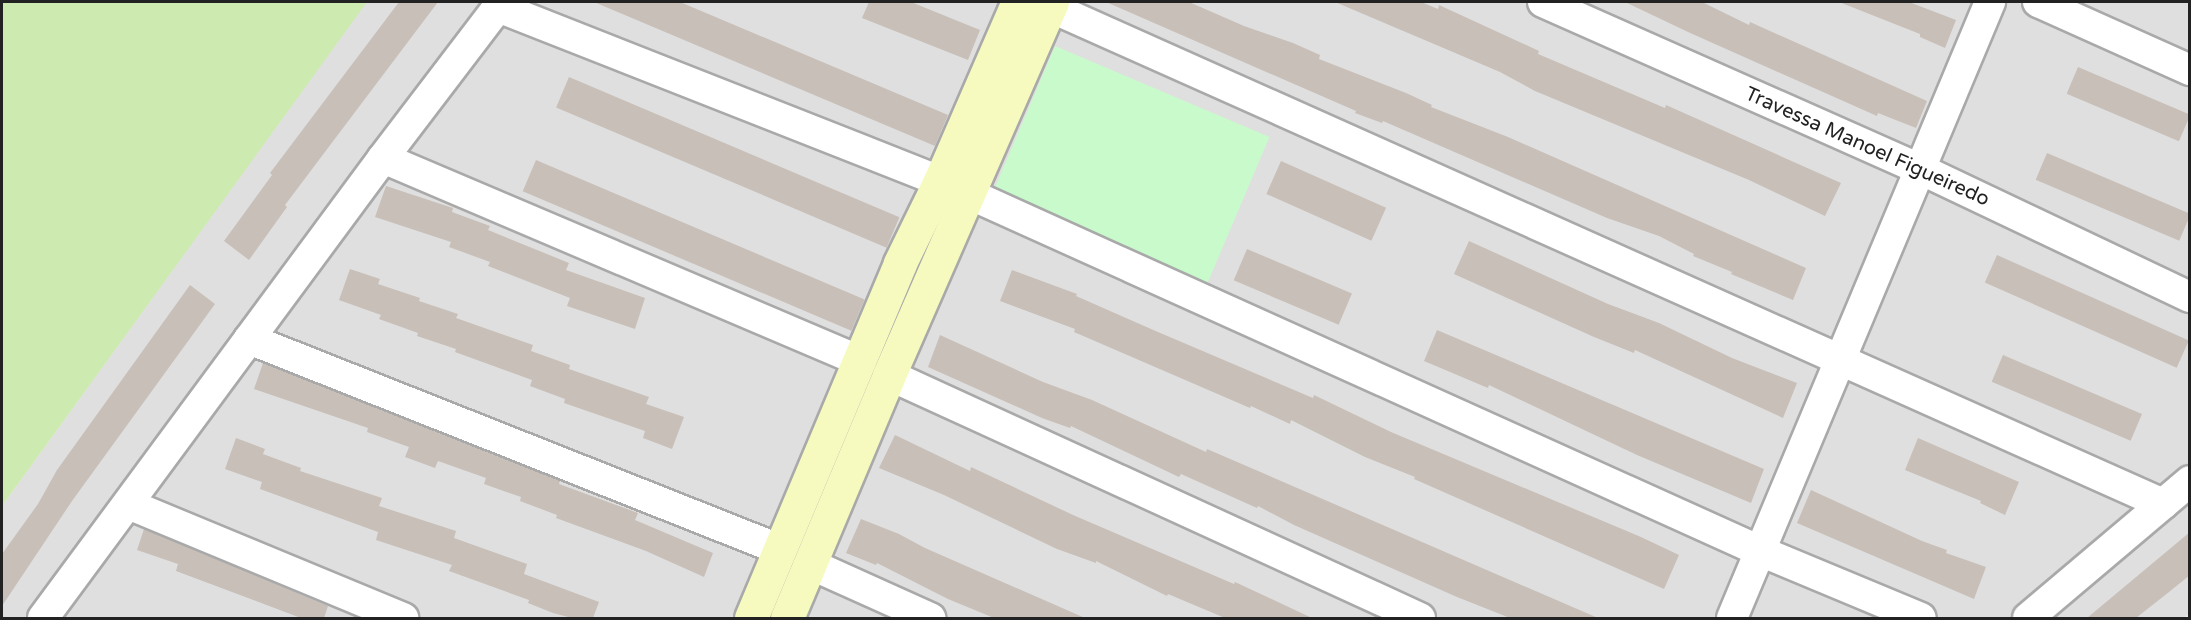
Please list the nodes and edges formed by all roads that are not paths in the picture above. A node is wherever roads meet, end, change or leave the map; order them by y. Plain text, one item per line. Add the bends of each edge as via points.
1 (1018, 2) edge
2 (1543, 2) edge
3 (1990, 2) edge
4 (2038, 2) edge
5 (1047, 3) edge
6 (500, 4) edge
7 (2190, 70) edge
8 (383, 158) junction
9 (1920, 170) junction
10 (953, 187) junction
11 (2190, 297) edge
12 (249, 339) junction
13 (858, 360) junction
14 (1840, 361) junction
15 (889, 375) junction
16 (2190, 482) edge
17 (128, 504) junction
18 (2163, 504) junction
19 (781, 550) junction
20 (1760, 550) junction
21 (810, 564) junction
22 (43, 618) edge
23 (403, 618) edge
24 (751, 618) edge
25 (787, 618) edge
26 (930, 618) edge
27 (1420, 618) edge
28 (1732, 618) edge
29 (1922, 618) edge
30 (2028, 618) edge

1 - 10 street
2 - 9 street, Travessa Manoel Figueiredo
3 - 9 street
4 - 7 street
5 - 10 street
5 - 14 street
6 - 8 street
6 - 10 street
8 - 12 street
8 - 13 street
9 - 11 street, Travessa Manoel Figueiredo
9 - 14 street
10 - 13 street via 900,263
10 - 15 street
10 - 20 street
12 - 17 street
12 - 19 street
13 - 19 street
14 - 18 street
14 - 20 street
15 - 21 street
15 - 27 street
16 - 18 street
17 - 22 street
17 - 23 street
18 - 30 street
19 - 24 street
20 - 28 street
20 - 29 street
21 - 25 street
21 - 26 street

